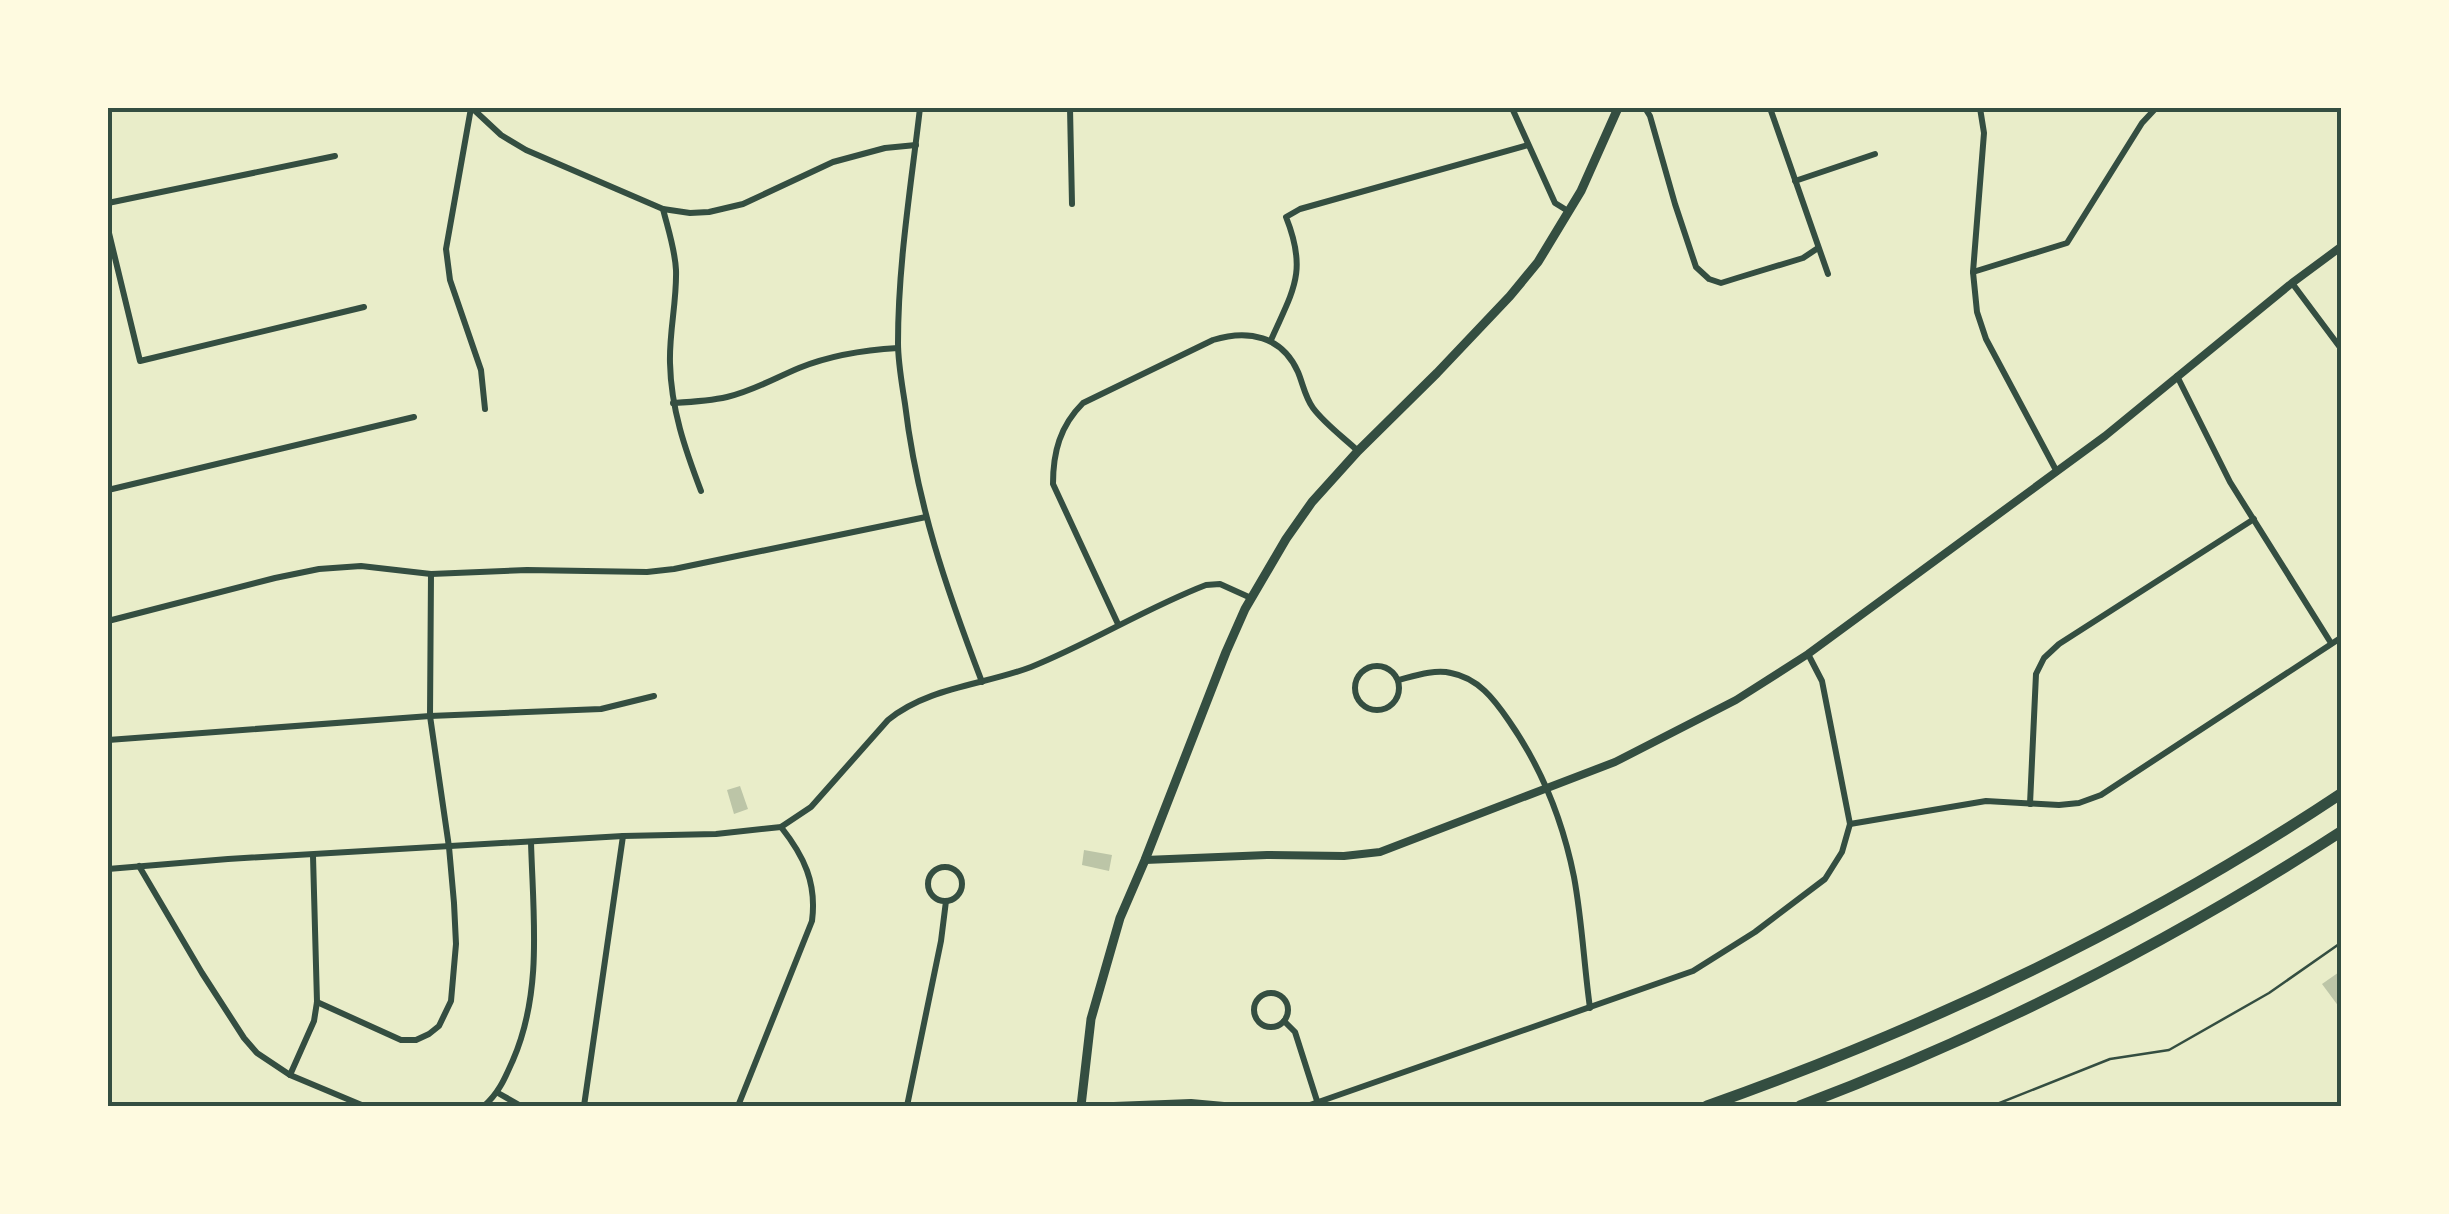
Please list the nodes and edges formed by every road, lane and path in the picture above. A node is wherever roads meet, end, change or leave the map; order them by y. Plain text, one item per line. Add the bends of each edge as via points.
1 (472, 108) edge
2 (920, 108) edge
3 (1070, 108) edge
4 (1512, 108) edge
5 (1618, 108) edge
6 (1645, 108) edge
7 (1770, 108) edge
8 (1980, 108) edge
9 (2156, 108) edge
10 (916, 145) junction
11 (1528, 145) junction
12 (1875, 154) dead end
13 (335, 156) dead end
14 (1795, 181) junction
15 (108, 203) edge
16 (1072, 204) dead end
17 (663, 209) junction
18 (1568, 212) junction
19 (108, 229) edge
20 (2342, 246) edge
21 (1818, 248) junction
22 (1973, 272) junction
23 (1828, 274) dead end
24 (2292, 283) junction
25 (364, 307) dead end
26 (1271, 340) junction
27 (898, 348) junction
28 (2342, 350) edge
29 (2177, 376) junction
30 (673, 404) junction
31 (485, 409) dead end
32 (414, 416) dead end
33 (1358, 451) junction
34 (2057, 472) junction
35 (108, 490) edge
36 (701, 492) dead end
37 (926, 517) junction
38 (2254, 519) junction
39 (431, 574) junction
40 (1252, 598) junction
41 (108, 621) edge
42 (1118, 624) junction
43 (2342, 637) edge
44 (2330, 644) junction
45 (1808, 654) junction
46 (1398, 680) junction
47 (982, 682) junction
48 (654, 696) dead end
49 (430, 716) junction
50 (108, 740) edge
51 (1546, 790) junction
52 (2342, 793) edge
53 (2030, 804) junction
54 (1850, 824) junction
55 (781, 827) junction
56 (2342, 831) edge
57 (623, 836) junction
58 (532, 842) junction
59 (449, 847) junction
60 (313, 856) junction
61 (1145, 860) junction
62 (139, 866) junction
63 (108, 869) edge
64 (946, 901) junction
65 (2342, 942) edge
66 (317, 1002) junction
67 (1590, 1008) junction
68 (1284, 1022) junction
69 (290, 1075) junction
70 (498, 1093) junction
71 (1318, 1104) junction
72 (364, 1106) edge
73 (484, 1106) edge
74 (520, 1106) edge
75 (584, 1106) edge
76 (738, 1106) edge
77 (907, 1106) edge
78 (1085, 1106) edge
79 (1235, 1106) edge
80 (1307, 1106) edge
81 (1706, 1106) edge
82 (1800, 1106) edge
83 (1992, 1106) edge

1 - 17 street via 526,150
1 - 31 street via 446,249 481,370
2 - 10 street
3 - 16 street
4 - 11 street
5 - 18 main road
6 - 21 street via 1696,266 1708,279 1738,278
7 - 14 street
8 - 22 street via 1984,132
9 - 22 street via 2067,243
10 - 17 street via 833,162 743,204 709,212
10 - 27 street
11 - 18 street via 1555,204
11 - 26 street via 1286,217 1298,268
12 - 14 street
13 - 15 street
14 - 21 street
17 - 30 street via 676,272
18 - 33 main road via 1510,296
19 - 25 street via 140,361
20 - 24 street
21 - 23 street
22 - 34 street via 1986,339
24 - 28 street
24 - 29 street
26 - 33 street via 1294,364 1314,409
26 - 42 street via 1232,334 1213,340 1083,403 1069,417 1053,461 1053,484
27 - 30 street via 827,358 725,398
27 - 37 street
29 - 34 street
29 - 38 street
30 - 36 street
32 - 35 street
33 - 40 main road via 1312,502
34 - 45 street
37 - 39 street via 674,569
37 - 47 street
38 - 44 street
38 - 53 street via 2044,658 2036,674
39 - 41 street via 319,569
39 - 49 street
40 - 42 street via 1206,585
40 - 61 main road
42 - 47 street via 1031,667
43 - 44 street
44 - 53 street via 2100,795 2078,803
45 - 51 street via 1677,732
45 - 54 street via 1822,681
46 - 46 street via 1389,668 1367,667 1356,678 1355,692 1362,705 1383,709 1398,694
46 - 51 street via 1450,672 1475,682 1528,749
47 - 55 street via 902,709 812,807
48 - 49 street via 600,709
49 - 50 street
49 - 59 street
51 - 61 street via 1380,852
51 - 67 street via 1574,880
52 - 81 highway via 2192,886 2057,958 1883,1039
53 - 54 street via 1986,801
54 - 67 street via 1824,879 1755,932 1693,971
55 - 57 street
55 - 76 street via 810,873 812,921
56 - 82 highway via 2087,979
57 - 58 street
57 - 75 street
58 - 59 street
58 - 70 street via 532,996
59 - 60 street
59 - 66 street via 455,976 439,1026 416,1040 400,1040
60 - 62 street
60 - 66 street
61 - 78 main road via 1095,1002
62 - 63 street
62 - 69 street via 244,1038
64 - 64 street via 958,896 962,884 945,867 928,885
64 - 77 street
65 - 83 lane via 2168,1050 2110,1060
66 - 69 street
67 - 71 street
68 - 68 street via 1288,1005 1281,996 1259,996 1253,1006 1258,1022 1268,1028
68 - 71 street via 1294,1032
69 - 72 street
70 - 73 street
70 - 74 street
71 - 80 street
78 - 79 street

